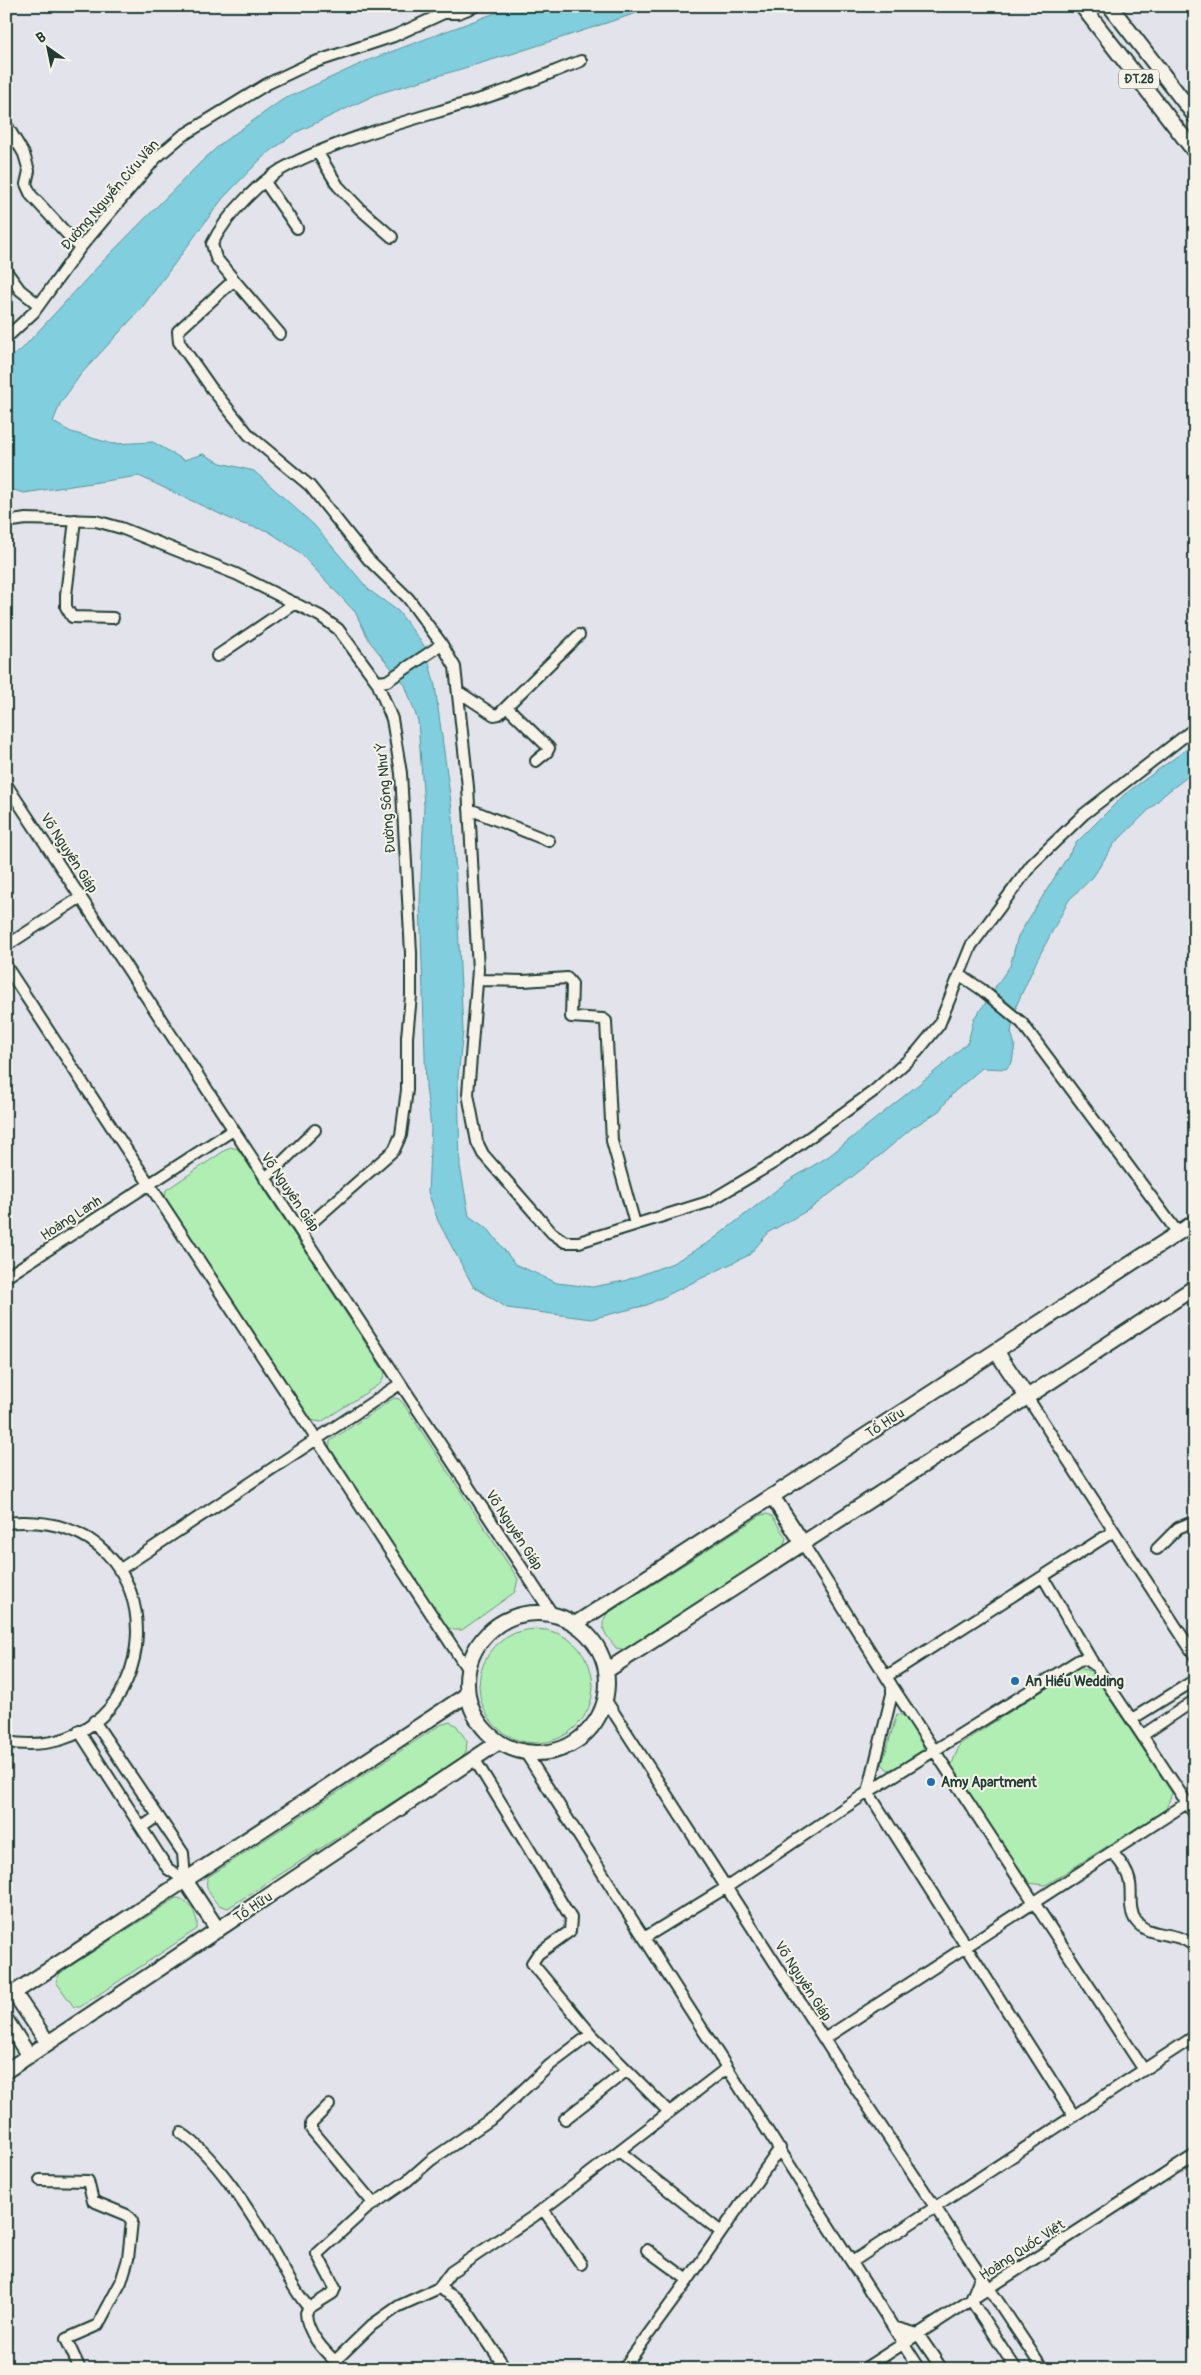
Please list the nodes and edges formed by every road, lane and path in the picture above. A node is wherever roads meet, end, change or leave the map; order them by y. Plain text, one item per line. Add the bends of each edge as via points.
1 (476, 6) edge
2 (1082, 6) edge
3 (1110, 6) edge
4 (443, 10) edge
5 (581, 61) dead end
6 (1195, 116) edge
7 (6, 124) edge
8 (1195, 152) edge
9 (318, 154) junction
10 (265, 182) junction
11 (297, 228) dead end
12 (392, 237) dead end
13 (80, 248) junction
14 (6, 271) edge
15 (234, 280) junction
16 (39, 306) junction
17 (280, 334) dead end
18 (6, 338) edge
19 (75, 520) junction
20 (6, 522) edge
21 (295, 602) junction
22 (113, 618) dead end
23 (578, 635) dead end
24 (438, 646) junction
25 (217, 656) dead end
26 (382, 681) junction
27 (459, 692) junction
28 (508, 708) junction
29 (1195, 728) edge
30 (536, 761) dead end
31 (6, 784) edge
32 (469, 809) junction
33 (550, 841) dead end
34 (81, 897) junction
35 (6, 946) edge
36 (6, 966) edge
37 (960, 975) junction
38 (478, 980) junction
39 (233, 1130) junction
40 (315, 1130) dead end
41 (265, 1179) junction
42 (150, 1183) junction
43 (1195, 1222) edge
44 (635, 1224) junction
45 (301, 1232) junction
46 (1178, 1233) junction
47 (7, 1274) edge
48 (1195, 1287) edge
49 (996, 1351) junction
50 (400, 1384) junction
51 (1027, 1397) junction
52 (316, 1439) junction
53 (772, 1496) junction
54 (1195, 1521) edge
55 (6, 1523) edge
56 (1114, 1531) junction
57 (802, 1542) junction
58 (1157, 1548) dead end
59 (119, 1570) junction
60 (1043, 1577) junction
61 (553, 1615) junction
62 (575, 1624) junction
63 (1195, 1656) edge
64 (1092, 1661) junction
65 (468, 1670) junction
66 (606, 1670) junction
67 (1195, 1680) edge
68 (890, 1681) junction
69 (468, 1694) junction
70 (605, 1699) junction
71 (1195, 1700) edge
72 (1132, 1719) junction
73 (94, 1721) junction
74 (79, 1731) junction
75 (1143, 1735) junction
76 (6, 1742) edge
77 (499, 1742) junction
78 (936, 1750) junction
79 (525, 1752) junction
80 (121, 1760) junction
81 (475, 1760) junction
82 (105, 1770) junction
83 (868, 1792) junction
84 (1187, 1803) junction
85 (1195, 1815) edge
86 (158, 1816) junction
87 (142, 1827) junction
88 (1113, 1852) junction
89 (185, 1880) junction
90 (727, 1886) junction
91 (1034, 1903) junction
92 (218, 1930) junction
93 (644, 1938) junction
94 (968, 1946) junction
95 (1195, 1948) edge
96 (9, 1992) edge
97 (6, 2020) edge
98 (591, 2034) junction
99 (1195, 2036) edge
100 (824, 2039) junction
101 (48, 2044) junction
102 (29, 2056) junction
103 (727, 2068) junction
104 (1144, 2070) junction
105 (6, 2071) edge
106 (626, 2071) junction
107 (329, 2105) dead end
108 (669, 2112) junction
109 (1074, 2116) junction
110 (565, 2119) dead end
111 (182, 2133) dead end
112 (780, 2148) junction
113 (619, 2151) junction
114 (1195, 2155) edge
115 (40, 2180) dead end
116 (374, 2204) junction
117 (937, 2207) junction
118 (542, 2209) junction
119 (721, 2232) junction
120 (647, 2250) dead end
121 (852, 2262) junction
122 (581, 2264) dead end
123 (981, 2275) junction
124 (688, 2280) junction
125 (439, 2288) junction
126 (989, 2288) junction
127 (971, 2300) junction
128 (309, 2308) junction
129 (893, 2327) junction
130 (918, 2334) junction
131 (904, 2343) junction
132 (339, 2366) edge
133 (80, 2369) edge
134 (506, 2369) edge
135 (622, 2369) edge
136 (864, 2369) edge
137 (920, 2369) edge
138 (942, 2369) edge
139 (1016, 2369) edge
140 (1042, 2369) edge

1 - 4 street, Đường Nguyễn Cửu Vân via 458,13
2 - 8 main road, ĐT.28
3 - 6 main road, ĐT.28
4 - 13 street, Đường Nguyễn Cửu Vân via 394,36 309,64 214,115 156,158
5 - 9 street via 494,95 387,126
7 - 13 street via 24,154 29,171 26,184 32,195
9 - 10 street via 290,164
9 - 12 street via 338,186
10 - 11 street
10 - 15 street via 248,196 212,244 216,258
13 - 16 street, Đường Nguyễn Cửu Vân
14 - 16 street via 20,290
15 - 17 street
15 - 24 street via 178,331 179,342 249,435 310,486 368,559 408,598
16 - 18 street, Đường Nguyễn Cửu Vân
19 - 20 street, Đường Sông Như Ý via 26,518
19 - 21 street, Đường Sông Như Ý via 96,521 121,528 236,574
19 - 22 street via 66,596 68,613 72,617
21 - 25 street
21 - 26 street, Đường Sông Như Ý via 338,629
23 - 28 street
24 - 26 street
24 - 27 street via 455,667
26 - 45 street, Đường Sông Như Ý via 401,773 411,944 407,1090 401,1135 394,1150
27 - 28 street via 494,715
27 - 32 street
28 - 30 street via 548,748
29 - 37 street via 1111,792 1032,864 982,928
31 - 34 street, Võ Nguyên Giáp
32 - 33 street
32 - 38 street
34 - 35 street
34 - 39 street, Võ Nguyên Giáp
36 - 42 street
37 - 44 street via 934,1033 874,1091 783,1157 716,1197 698,1206
37 - 46 street via 1022,1023
38 - 44 street via 467,1081 483,1154 500,1176 565,1242 579,1242
38 - 44 street via 567,978 572,984 571,1017 606,1021 612,1141
39 - 41 street, Võ Nguyên Giáp
39 - 42 street, Hoàng Lanh
40 - 41 street
41 - 45 street, Võ Nguyên Giáp
42 - 47 street, Hoàng Lanh
42 - 52 street
43 - 46 main road, Tố Hữu
45 - 50 street, Võ Nguyên Giáp
46 - 49 main road, Tố Hữu
48 - 51 main road
49 - 51 main road
49 - 53 main road, Tố Hữu
50 - 52 street
50 - 61 street, Võ Nguyên Giáp
51 - 56 street
51 - 57 main road
52 - 59 street
52 - 65 street
53 - 57 main road
53 - 62 main road, Tố Hữu
54 - 58 street via 1178,1528
55 - 59 street via 28,1521 70,1529 100,1548
56 - 60 street
56 - 63 street
57 - 66 main road
57 - 68 street
59 - 73 street via 130,1588 136,1608 137,1650 132,1671 122,1690
60 - 64 street
60 - 68 street
61 - 62 main road
61 - 65 main road via 525,1614 499,1624 479,1644
62 - 66 main road via 592,1639
64 - 72 street
64 - 78 street via 1079,1660
65 - 69 main road
66 - 70 main road
67 - 72 street
68 - 78 street
68 - 83 street via 892,1694
69 - 77 main road via 470,1705 482,1726
69 - 89 main road
70 - 79 main road via 594,1723 576,1741 551,1751
70 - 90 street, Võ Nguyên Giáp
71 - 75 street
72 - 75 street
73 - 74 street
73 - 80 street
74 - 76 street via 39,1744
74 - 82 street
75 - 84 street
77 - 79 main road
77 - 81 main road, Tố Hữu
78 - 83 street
78 - 91 street
79 - 93 street
80 - 82 street
80 - 86 street
81 - 92 main road, Tố Hữu
81 - 98 street via 571,1918 570,1930 538,1954 532,1963
82 - 87 street
83 - 90 street
83 - 94 street
84 - 85 street
84 - 88 street
86 - 87 street
86 - 89 street via 183,1853
87 - 89 street via 168,1869
88 - 91 street
88 - 95 street via 1129,1877 1131,1908 1136,1921 1149,1931 1185,1939
89 - 92 main road
89 - 96 main road
90 - 93 street
90 - 100 street, Võ Nguyên Giáp
91 - 94 street
91 - 104 street
92 - 101 main road, Tố Hữu
93 - 103 street
94 - 100 street
94 - 109 street
96 - 101 main road
97 - 102 main road
98 - 106 street
98 - 116 street via 550,2065 494,2117
99 - 104 street
100 - 117 street, Võ Nguyên Giáp
101 - 102 main road, Tố Hữu
102 - 105 main road, Tố Hữu
103 - 108 street
103 - 112 street
104 - 109 street
106 - 108 street
106 - 110 street
107 - 116 street via 311,2123 311,2129
108 - 113 street
109 - 117 street
111 - 128 street via 223,2174
112 - 119 street
112 - 121 street
113 - 118 street
113 - 119 street
114 - 126 street, Hoàng Quốc Việt
115 - 133 street via 88,2181 93,2201 127,2215 132,2221 128,2259 121,2282 98,2325 66,2339
116 - 128 street via 317,2254 335,2288
117 - 121 street
117 - 123 street, Võ Nguyên Giáp
118 - 122 street
118 - 125 street via 451,2272
119 - 124 street
120 - 124 street
121 - 129 street
123 - 126 street, Võ Nguyên Giáp
123 - 127 street
124 - 135 street
125 - 132 street via 399,2306 372,2325 348,2347
125 - 134 street via 466,2308
126 - 127 street, Hoàng Quốc Việt
126 - 140 street, Võ Nguyên Giáp
127 - 130 street, Hoàng Quốc Việt
127 - 139 street
128 - 132 street via 306,2313 310,2327
129 - 130 street
129 - 131 street
130 - 131 street, Hoàng Quốc Việt
130 - 138 street
131 - 136 street, Hoàng Quốc Việt
131 - 137 street

